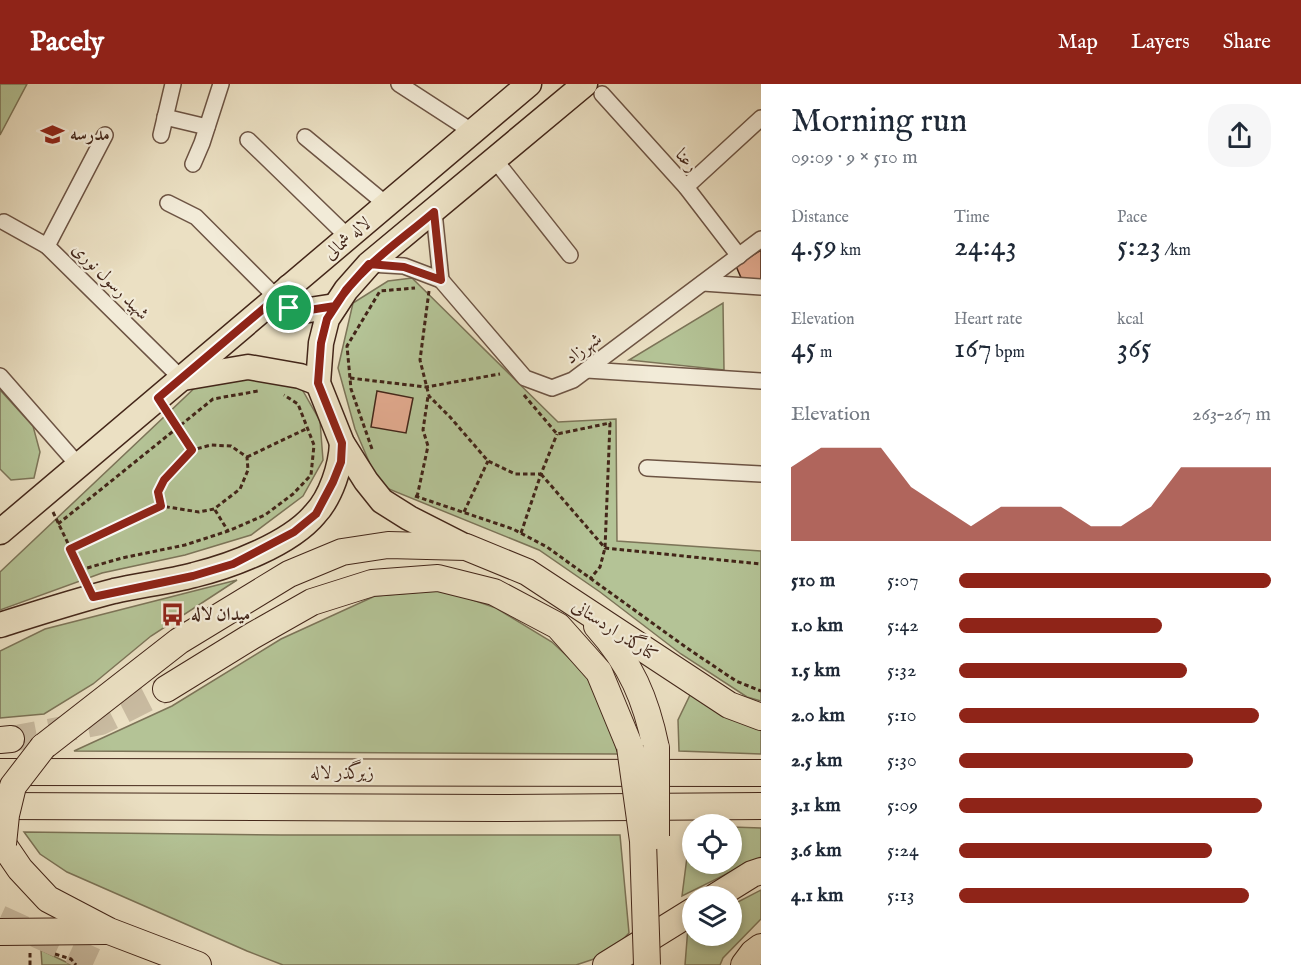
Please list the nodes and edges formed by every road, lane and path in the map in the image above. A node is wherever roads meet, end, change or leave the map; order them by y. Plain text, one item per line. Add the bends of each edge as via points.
1 (173, 84) edge
2 (220, 84) edge
3 (399, 84) edge
4 (529, 84) edge
5 (593, 89) edge
6 (165, 117) junction
7 (761, 118) edge
8 (207, 127) junction
9 (472, 132) junction
10 (105, 135) dead end
11 (161, 135) dead end
12 (304, 137) dead end
13 (248, 140) dead end
14 (495, 160) junction
15 (193, 164) dead end
16 (686, 188) junction
17 (168, 203) dead end
18 (387, 205) junction
19 (434, 212) junction
20 (4, 222) dead end
21 (348, 237) junction
22 (761, 239) edge
23 (48, 246) junction
24 (570, 255) dead end
25 (739, 256) junction
26 (369, 264) junction
27 (435, 283) junction
28 (703, 283) junction
29 (419, 287) dead end
30 (761, 287) edge
31 (283, 293) junction
32 (335, 306) junction
33 (587, 370) junction
34 (504, 373) dead end
35 (0, 376) edge
36 (181, 378) junction
37 (350, 378) junction
38 (761, 381) edge
39 (318, 383) junction
40 (426, 387) junction
41 (262, 391) dead end
42 (281, 392) dead end
43 (429, 396) junction
44 (158, 398) junction
45 (610, 423) dead end
46 (178, 426) junction
47 (308, 428) junction
48 (557, 434) dead end
49 (342, 443) junction
50 (192, 450) junction
51 (372, 450) dead end
52 (247, 457) junction
53 (488, 461) junction
54 (79, 466) junction
55 (647, 468) dead end
56 (541, 474) junction
57 (761, 474) edge
58 (408, 493) dead end
59 (44, 495) junction
60 (417, 497) junction
61 (161, 506) junction
62 (214, 509) junction
63 (464, 512) junction
64 (58, 524) junction
65 (228, 531) junction
66 (0, 532) edge
67 (521, 533) junction
68 (466, 547) junction
69 (605, 548) junction
70 (70, 549) junction
71 (761, 564) edge
72 (80, 570) junction
73 (590, 579) junction
74 (93, 597) junction
75 (578, 605) junction
76 (0, 625) edge
77 (166, 689) tunnel mouth
78 (761, 691) edge
79 (761, 717) edge
80 (0, 772) edge
81 (761, 773) edge
82 (0, 806) edge
83 (761, 806) edge
84 (761, 871) edge
85 (733, 886) edge
86 (646, 893) junction
87 (682, 918) edge
88 (109, 931) junction
89 (0, 932) edge
90 (761, 947) edge
91 (198, 965) edge
92 (606, 965) edge
93 (647, 965) edge
94 (744, 965) edge

1 - 6 street
2 - 8 street
3 - 9 street
4 - 9 main road, لاله شمالی
5 - 14 main road, لاله شمالی
5 - 16 street, رعنا
6 - 8 street
6 - 11 street
7 - 16 street
8 - 15 street
9 - 18 main road, لاله شمالی
10 - 23 street
12 - 18 street
13 - 21 street
14 - 19 main road, لاله شمالی
14 - 24 street
16 - 25 street, رعنا
17 - 31 street via 196,217
18 - 21 main road, لاله شمالی
19 - 26 main road, لاله شمالی
19 - 27 street
20 - 23 street, شهید رسول نوری
21 - 31 main road, لاله شمالی
22 - 25 street, شهرزاد
23 - 36 street, شهید رسول نوری
25 - 28 street, شهرزاد
26 - 27 street via 404,267
26 - 32 main road, لاله شمالی
27 - 33 street, شهرزاد via 525,378 552,388
27 - 40 path via 420,360
28 - 30 street
28 - 33 street, شهرزاد
29 - 37 path via 380,291 347,346
31 - 32 main road via 289,308 295,310
31 - 36 main road, لاله شمالی
32 - 39 main road, لاله شمالی via 321,343
33 - 38 street
34 - 40 path
35 - 54 street
36 - 39 main road via 248,367
36 - 44 main road, لاله شمالی
37 - 40 path
37 - 51 path
39 - 49 main road
40 - 43 path
41 - 46 path via 213,399
42 - 47 path via 298,404
43 - 53 path
43 - 60 path via 423,430 428,446
44 - 46 path
44 - 54 main road, لاله شمالی
45 - 69 path
46 - 50 path
46 - 64 path
47 - 52 path
47 - 65 path via 314,445 311,476 265,515
48 - 56 path
49 - 68 main road via 382,501
49 - 74 main road via 341,462 316,514 294,532 233,564
50 - 52 path via 211,445 231,446
50 - 61 path via 164,480 158,492
52 - 62 path via 248,470 240,489
53 - 56 path via 515,474
53 - 63 path
54 - 59 main road, لاله شمالی
55 - 57 street
56 - 67 path
56 - 69 path
58 - 60 path
59 - 64 path
59 - 66 main road, لاله شمالی
60 - 63 path
61 - 62 path via 199,512
61 - 70 path
62 - 65 path
63 - 67 path
64 - 70 path
65 - 72 path via 185,546
67 - 73 path
68 - 75 highway, کنارگذر اردستانی via 527,572
68 - 88 highway, bridge via 388,545 342,552 289,574 179,641 43,747 14,786 3,844 48,899
69 - 71 path
69 - 73 path via 600,567
70 - 72 path
72 - 74 path
73 - 78 path via 736,681
74 - 76 main road
75 - 79 highway, کنارگذر اردستانی via 729,705
75 - 86 highway, bridge via 615,647 637,682 649,716 656,748 656,844
77 - 86 highway, bridge via 312,602 372,584 438,578 494,592 558,626 599,672 630,747
80 - 81 highway, زیرگذر لاله
82 - 83 highway, زیرگذر لاله
84 - 85 highway
86 - 93 highway, bridge
87 - 92 highway
88 - 89 highway
88 - 91 highway
90 - 94 highway

